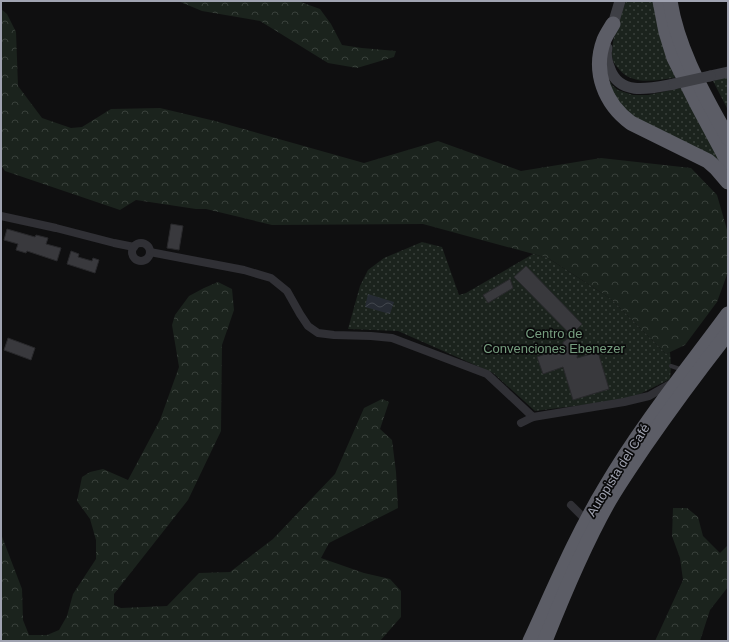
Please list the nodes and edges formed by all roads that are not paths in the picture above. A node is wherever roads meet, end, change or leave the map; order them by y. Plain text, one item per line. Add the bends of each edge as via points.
1 (620, 1) edge
2 (660, 1) edge
3 (670, 1) edge
4 (613, 24) junction
5 (683, 49) junction
6 (728, 72) edge
7 (728, 125) edge
8 (728, 138) edge
9 (728, 162) edge
10 (728, 182) edge
11 (1, 216) edge
12 (134, 247) junction
13 (150, 252) junction
14 (728, 314) edge
15 (728, 332) edge
16 (671, 366) dead end
17 (682, 375) junction
18 (533, 417) junction
19 (521, 423) dead end
20 (571, 505) dead end
21 (586, 520) junction
22 (530, 641) edge
23 (546, 641) edge

1 - 4 main road
2 - 9 highway via 674,58
3 - 5 highway
4 - 6 main road, bridge via 606,53 614,78 624,85 640,89
4 - 10 highway via 604,40 599,64 602,86 616,110 631,123 708,161
5 - 7 highway
5 - 8 highway
11 - 12 street
12 - 13 street via 144,244 149,247
12 - 13 street via 133,252 138,260 146,259
13 - 18 street via 244,270 271,278 287,291 308,326 318,333 392,338 487,374
14 - 17 highway, Autopista del Café
15 - 23 highway, Autopista del Café via 653,434 609,501 563,597
16 - 17 lane
17 - 18 street via 648,396
17 - 21 highway, Autopista del Café via 629,450
18 - 19 street
20 - 21 street
21 - 22 highway, Autopista del Café

